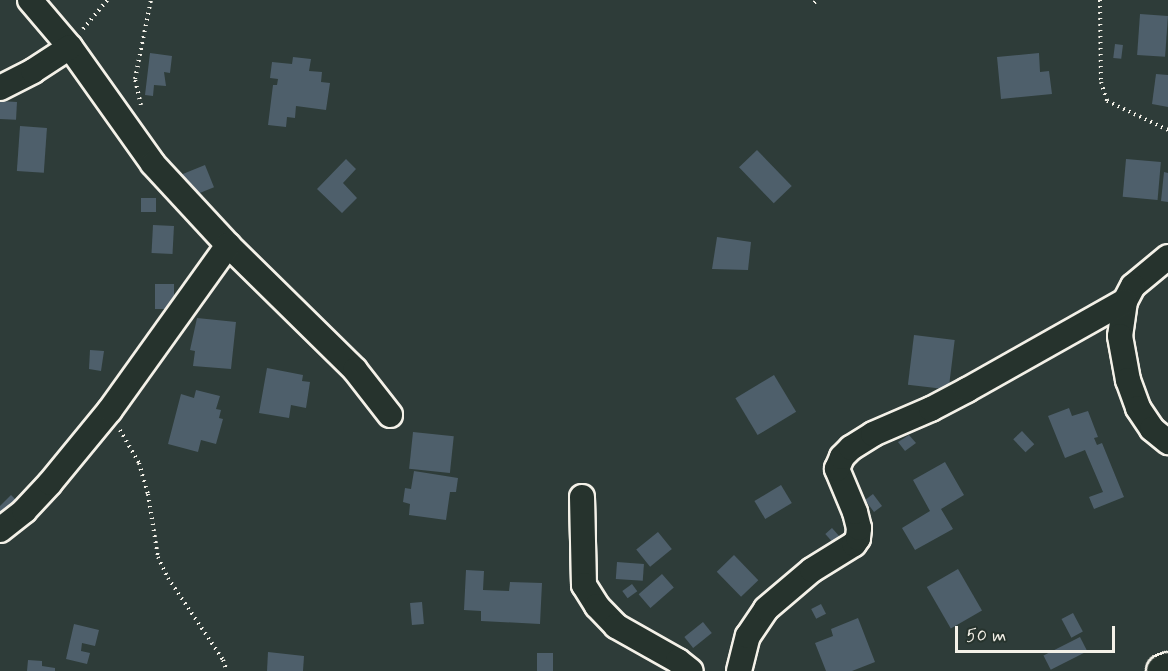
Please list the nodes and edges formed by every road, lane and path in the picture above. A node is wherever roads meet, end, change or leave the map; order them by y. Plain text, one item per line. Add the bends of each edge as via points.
1 (30, 0) edge
2 (107, 0) edge
3 (151, 0) edge
4 (1100, 0) edge
5 (70, 47) junction
6 (0, 88) edge
7 (1168, 130) edge
8 (135, 138) junction
9 (228, 245) junction
10 (1168, 257) edge
11 (1125, 301) junction
12 (110, 411) junction
13 (390, 415) dead end
14 (1168, 442) edge
15 (582, 496) dead end
16 (0, 530) edge
17 (1168, 669) edge
18 (227, 671) edge
19 (691, 671) edge
20 (738, 671) edge
21 (1163, 671) edge

1 - 5 street
2 - 5 path
3 - 8 path via 135,79 144,124
4 - 7 path via 1101,82 1107,101
5 - 6 street
5 - 8 street
8 - 9 street via 153,164
9 - 12 street
9 - 13 street via 354,370
10 - 11 street via 1143,275
11 - 14 street via 1120,336 1128,380 1138,408 1152,429
11 - 20 street via 967,390 851,448 837,469 855,512 858,538 766,609 748,636
12 - 16 street via 50,483
12 - 18 path via 139,463 159,557 168,578 218,651
15 - 19 street via 584,585 616,626
17 - 21 main road

